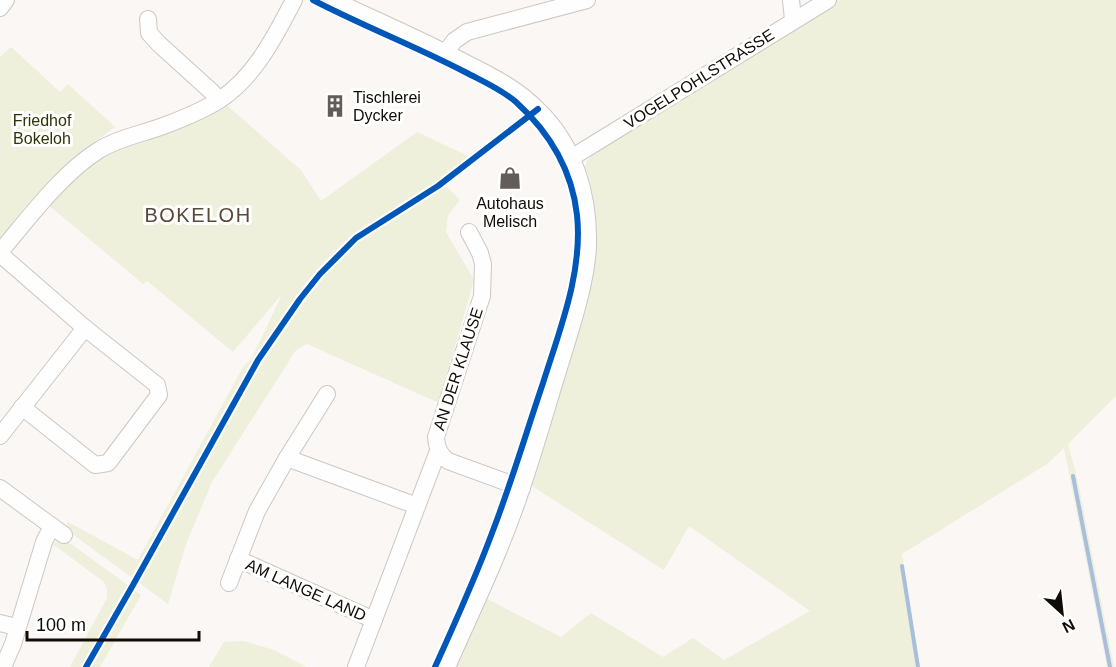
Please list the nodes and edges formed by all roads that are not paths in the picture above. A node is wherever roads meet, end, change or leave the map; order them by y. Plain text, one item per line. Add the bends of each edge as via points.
1 (6, 0) edge
2 (294, 0) edge
3 (333, 0) edge
4 (587, 0) edge
5 (791, 0) edge
6 (828, 0) edge
7 (0, 9) edge
8 (148, 19) dead end
9 (793, 20) junction
10 (446, 52) junction
11 (219, 100) junction
12 (571, 158) junction
13 (469, 232) dead end
14 (0, 253) edge
15 (85, 328) junction
16 (327, 394) dead end
17 (22, 407) junction
18 (0, 436) edge
19 (438, 451) junction
20 (287, 458) junction
21 (0, 488) edge
22 (522, 488) junction
23 (417, 506) junction
24 (238, 559) junction
25 (229, 583) dead end
26 (374, 620) junction
27 (8, 625) edge
28 (3, 667) edge
29 (356, 667) edge
30 (447, 667) edge

1 - 7 street
2 - 11 street via 255,67
3 - 10 street
4 - 10 street via 467,32
5 - 9 street
6 - 9 street, VOGELPOHLSTRASSE
8 - 11 street via 149,33
9 - 12 street, VOGELPOHLSTRASSE
10 - 12 street via 520,94 542,113
11 - 14 street via 179,120 99,150 44,201
12 - 22 street via 586,200 589,246 569,337
13 - 19 street, AN DER KLAUSE via 483,264 482,296 436,437
14 - 15 street
15 - 17 street
15 - 17 street via 157,385 159,395 108,463 95,465
16 - 20 street, AM LANGE LAND
17 - 18 street
19 - 22 street, AN DER KLAUSE via 448,461
19 - 23 street, AM LANGE LAND
20 - 23 street
20 - 24 street, AM LANGE LAND via 257,511
21 - 27 street via 58,530 44,542
22 - 30 street
23 - 26 street, AM LANGE LAND
24 - 25 street, AM LANGE LAND
24 - 26 street, AM LANGE LAND
26 - 29 street, AM LANGE LAND
27 - 28 street via 13,644

